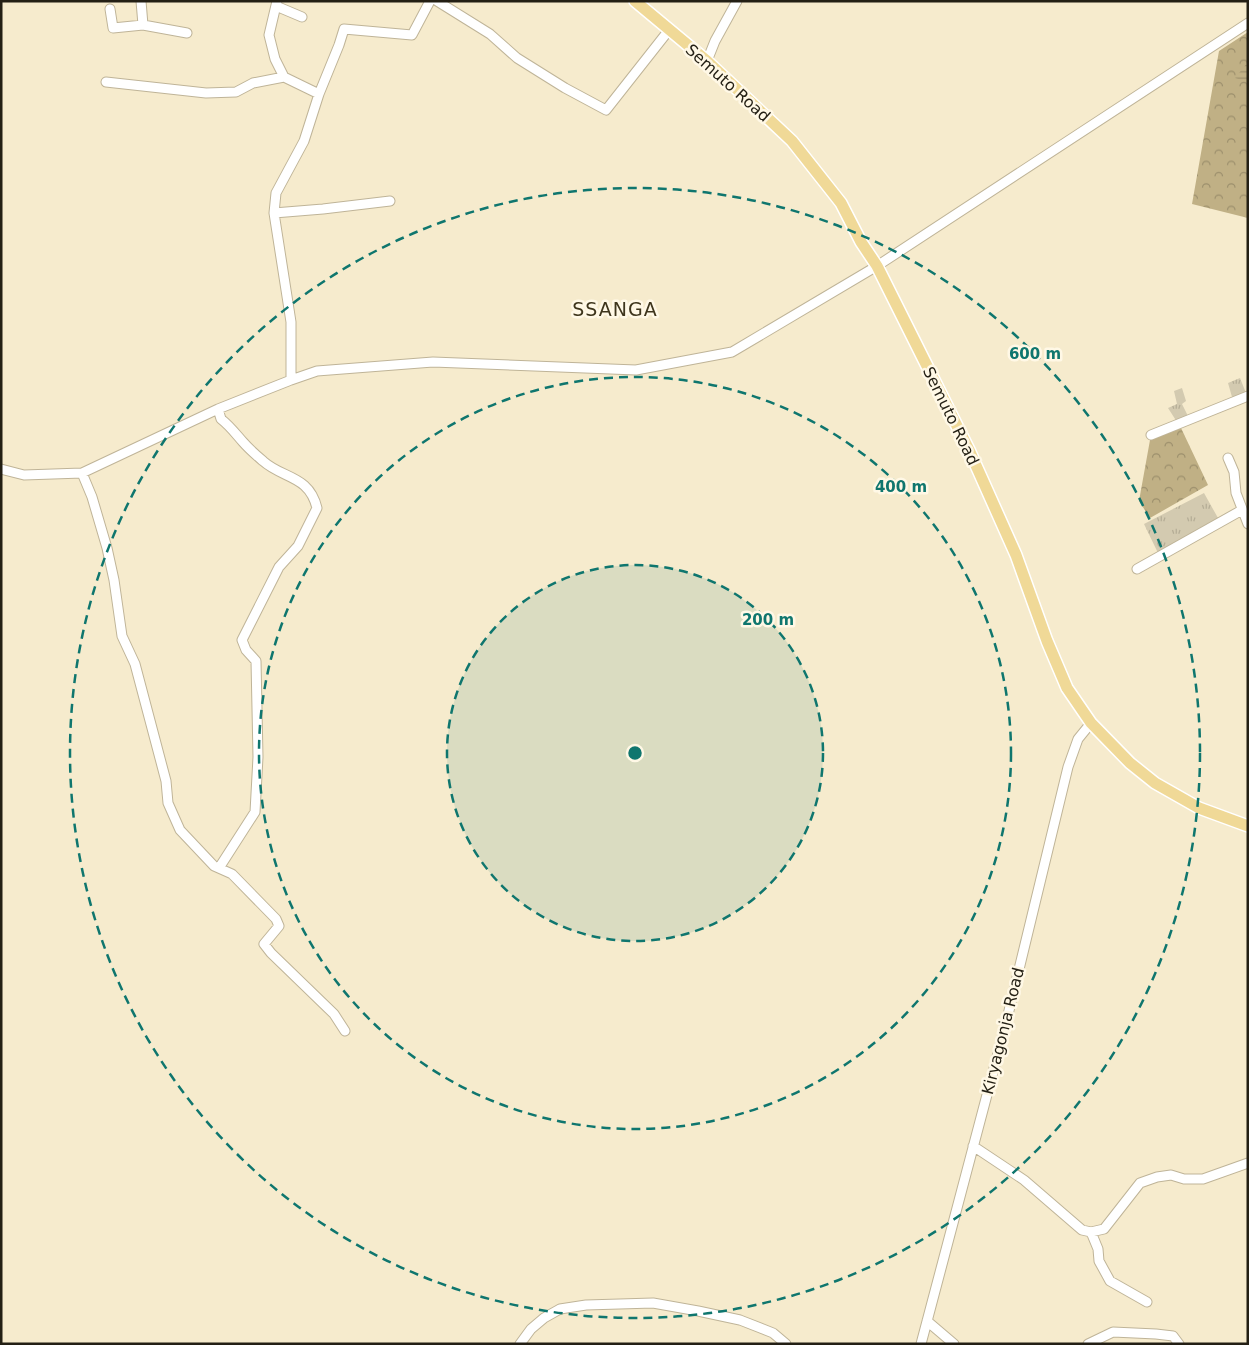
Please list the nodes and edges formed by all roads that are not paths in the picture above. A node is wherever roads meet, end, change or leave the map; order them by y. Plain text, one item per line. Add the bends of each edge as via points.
1 (141, 1) edge
2 (430, 1) edge
3 (436, 1) edge
4 (635, 1) edge
5 (737, 1) edge
6 (277, 4) edge
7 (110, 9) dead end
8 (302, 18) dead end
9 (1248, 23) edge
10 (143, 25) junction
11 (669, 30) junction
12 (187, 33) dead end
13 (707, 61) junction
14 (284, 76) junction
15 (106, 82) dead end
16 (319, 94) junction
17 (390, 201) dead end
18 (274, 213) junction
19 (877, 266) junction
20 (290, 380) junction
21 (1248, 396) edge
22 (218, 409) junction
23 (1151, 435) dead end
24 (1228, 458) dead end
25 (1, 469) edge
26 (82, 473) junction
27 (1242, 510) junction
28 (1248, 524) edge
29 (1137, 570) dead end
30 (1091, 723) junction
31 (1248, 826) edge
32 (219, 868) junction
33 (345, 1031) dead end
34 (973, 1146) junction
35 (1248, 1163) edge
36 (1091, 1232) junction
37 (1147, 1302) dead end
38 (927, 1322) junction
39 (520, 1344) edge
40 (786, 1344) edge
41 (921, 1344) edge
42 (954, 1344) edge
43 (1088, 1344) edge
44 (1178, 1344) edge

1 - 10 street
2 - 16 street via 412,35 344,28
3 - 11 street via 490,34 517,58 606,110
4 - 11 main road, Semuto Road
5 - 13 street
6 - 8 street
6 - 14 street via 269,35 275,59
7 - 10 street via 113,28
9 - 19 street
10 - 12 street
11 - 13 main road, Semuto Road
13 - 19 main road, Semuto Road via 792,141 842,203
14 - 15 street via 253,83 236,92 206,93
14 - 16 street
16 - 18 street via 304,141 276,193
17 - 18 street
18 - 20 street via 291,322
19 - 20 street via 732,352 636,370 433,362 317,371
19 - 30 main road, Semuto Road via 970,452 1016,555 1068,688
20 - 22 street
21 - 23 street
22 - 26 street
22 - 32 street via 221,419 265,463 296,479 314,496 317,508 298,546 279,567 242,640 256,661 258,749 254,812
24 - 27 street
25 - 26 street via 24,475
26 - 32 street via 107,548 122,636 135,664 166,780 168,803 180,830
27 - 28 street
27 - 29 street
30 - 31 main road, Semuto Road via 1155,784 1199,808
30 - 34 street, Kiryagonja Road via 1078,739 1068,767
32 - 33 street via 232,874 276,919 279,926 264,944 334,1014
34 - 36 street via 1024,1180 1082,1230
34 - 38 street, Kiryagonja Road
35 - 36 street via 1202,1180 1171,1175 1140,1184 1104,1229
36 - 37 street via 1099,1261 1110,1281
38 - 41 street, Kiryagonja Road
38 - 42 street
39 - 40 street via 531,1329 560,1309 653,1303 740,1320 773,1333
43 - 44 street via 1113,1332 1173,1336

